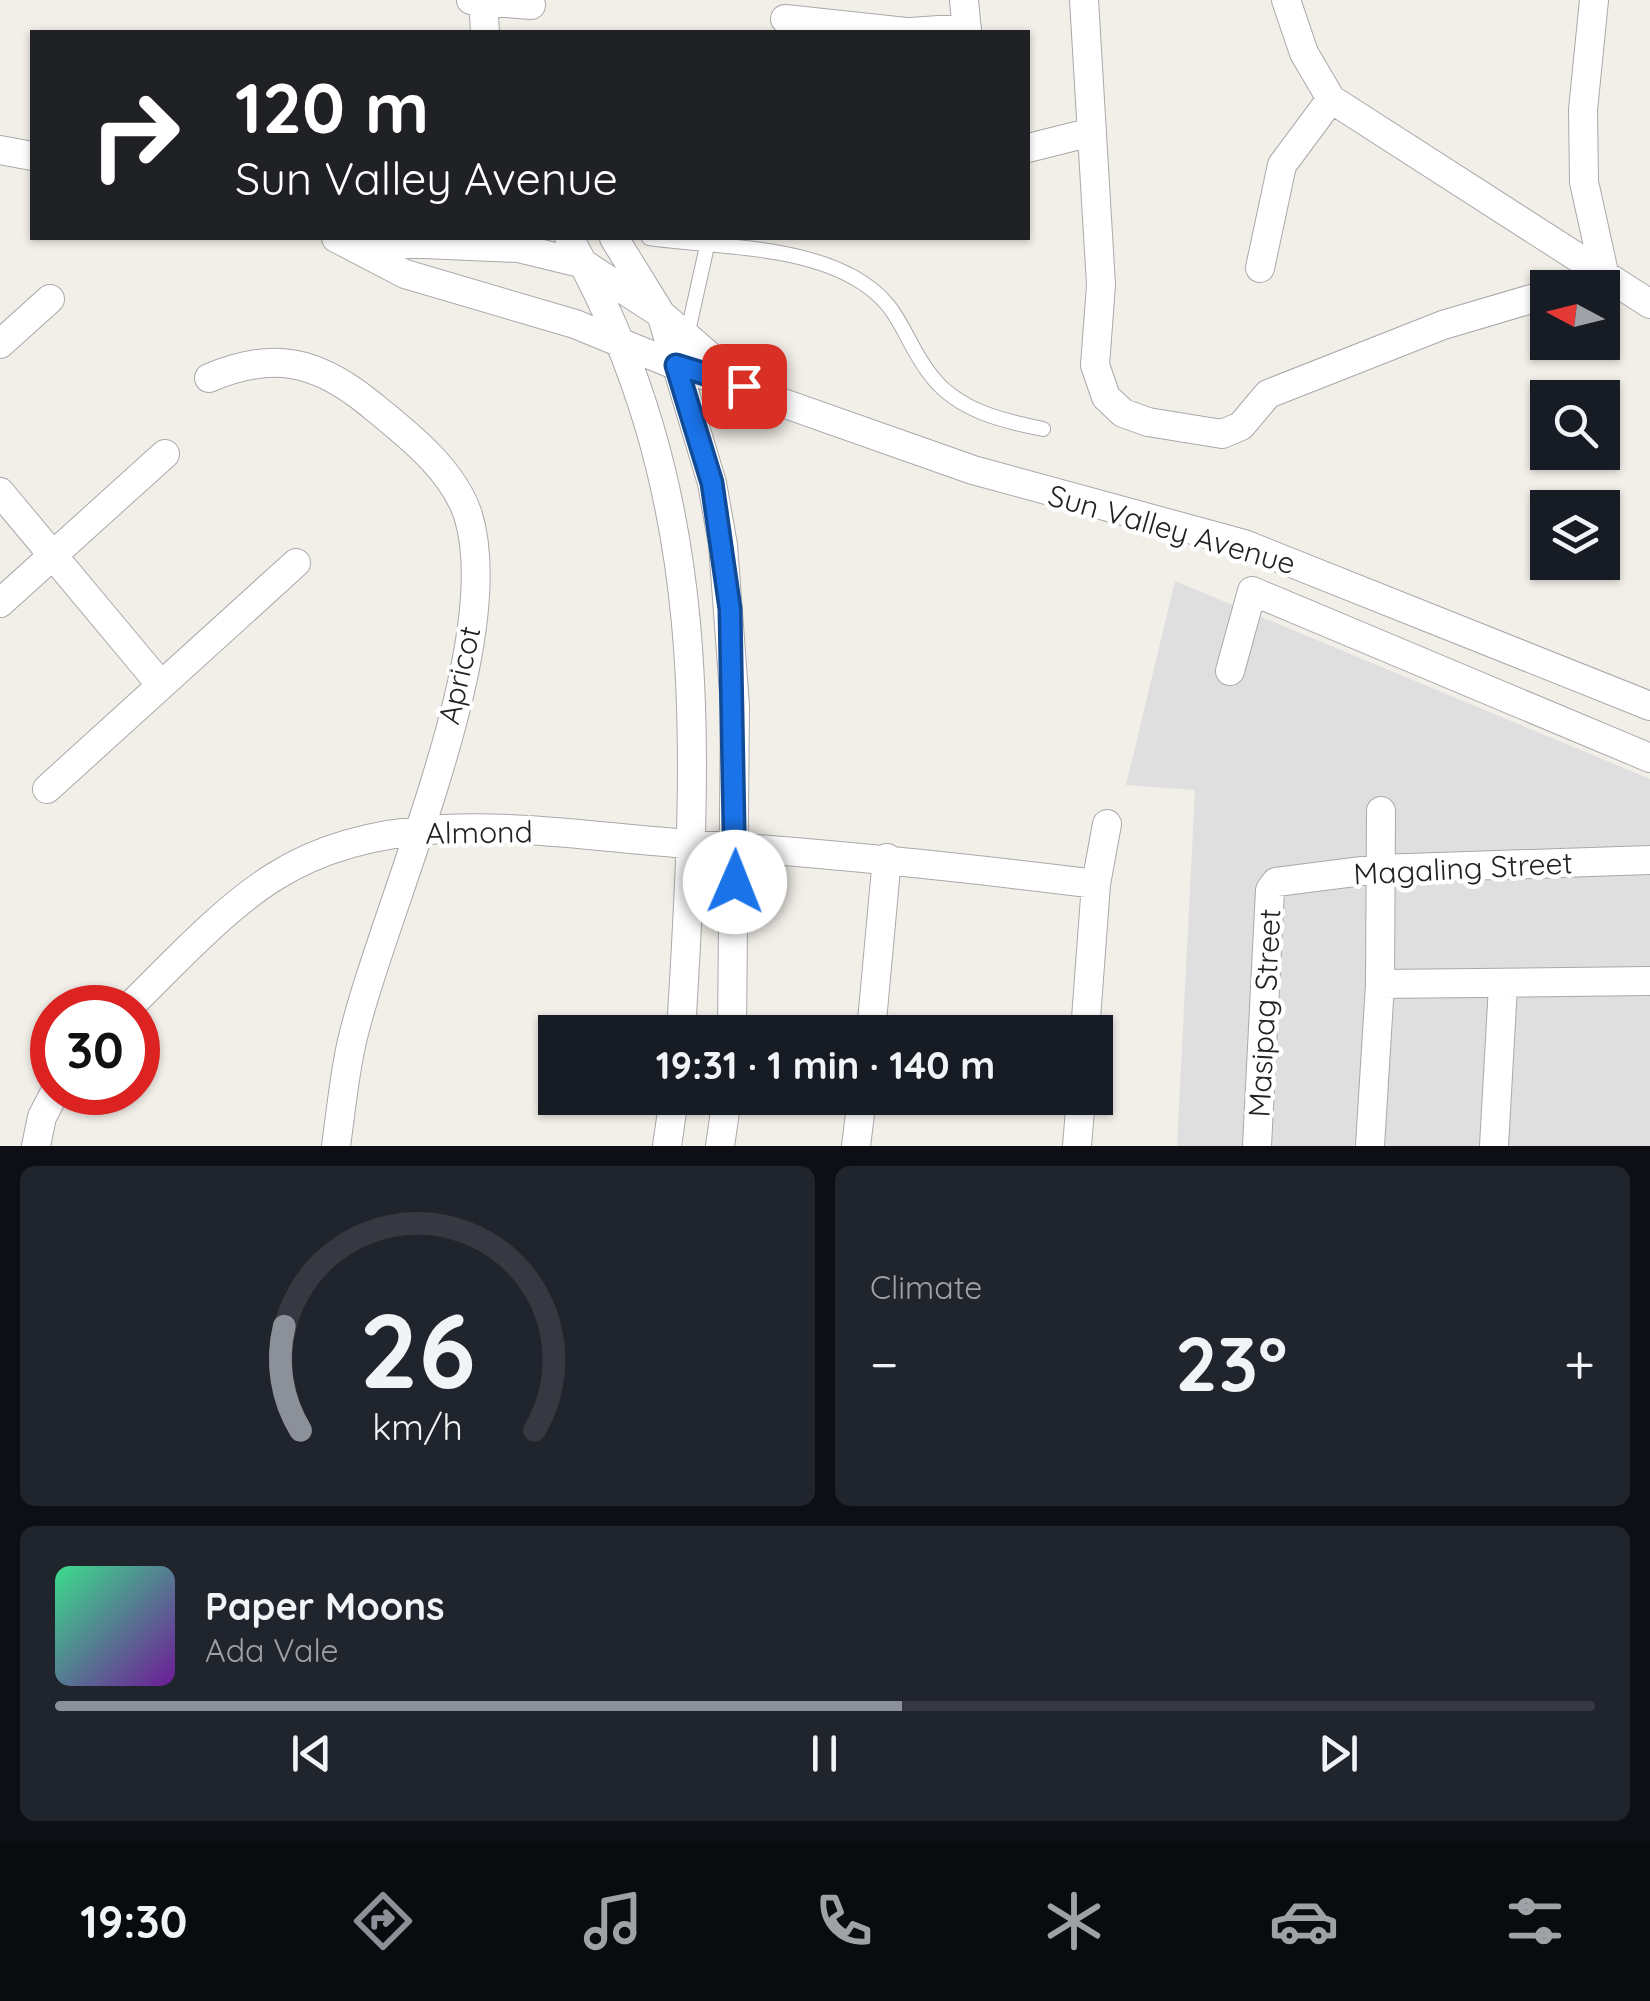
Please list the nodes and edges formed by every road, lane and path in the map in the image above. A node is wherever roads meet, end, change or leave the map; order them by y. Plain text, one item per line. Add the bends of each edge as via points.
1 (1084, 0) edge
2 (1286, 0) edge
3 (1594, 0) edge
4 (479, 1) edge
5 (532, 13) edge
6 (785, 17) edge
7 (966, 20) edge
8 (485, 30) edge
9 (892, 30) edge
10 (918, 30) edge
11 (1331, 99) junction
12 (1092, 132) junction
13 (1030, 148) edge
14 (0, 150) edge
15 (30, 156) edge
16 (343, 240) edge
17 (375, 240) edge
18 (569, 240) edge
19 (615, 240) edge
20 (664, 240) edge
21 (707, 246) junction
22 (584, 264) junction
23 (1260, 268) dead end
24 (1593, 270) edge
25 (1603, 270) edge
26 (1620, 287) edge
27 (50, 299) dead end
28 (1530, 299) edge
29 (1650, 304) edge
30 (661, 314) junction
31 (687, 336) junction
32 (0, 344) edge
33 (623, 344) junction
34 (676, 365) junction
35 (209, 378) dead end
36 (744, 386) junction
37 (1043, 429) dead end
38 (166, 454) dead end
39 (0, 492) edge
40 (53, 556) junction
41 (296, 563) dead end
42 (0, 603) edge
43 (1230, 670) dead end
44 (161, 685) junction
45 (1650, 706) edge
46 (1650, 758) edge
47 (46, 789) dead end
48 (1381, 811) dead end
49 (1107, 824) dead end
50 (416, 832) junction
51 (692, 844) junction
52 (736, 845) junction
53 (887, 858) junction
54 (1650, 860) edge
55 (1378, 869) junction
56 (1276, 882) joint
57 (1096, 884) junction
58 (1650, 981) edge
59 (1380, 984) junction
60 (153, 985) edge
61 (1503, 986) junction
62 (682, 1015) edge
63 (732, 1015) edge
64 (873, 1015) edge
65 (1086, 1015) edge
66 (43, 1115) edge
67 (672, 1115) edge
68 (725, 1115) edge
69 (860, 1115) edge
70 (1080, 1115) edge
71 (36, 1146) edge
72 (336, 1146) edge
73 (667, 1146) edge
74 (720, 1146) edge
75 (856, 1146) edge
76 (1077, 1146) edge
77 (1257, 1146) edge
78 (1370, 1146) edge
79 (1494, 1146) edge

1 - 12 street
2 - 11 street via 1304,54
3 - 25 street via 1584,182
4 - 5 street
4 - 8 street
6 - 9 street
7 - 10 street
11 - 23 street via 1282,165
11 - 24 street
12 - 13 street
12 - 28 street via 1101,285 1095,365 1106,396 1148,422 1222,434 1241,426 1268,394 1443,325
14 - 15 street
16 - 33 street, Sun Valley Avenue via 406,274
17 - 22 street, Sun Valley Avenue via 518,248
18 - 22 street
19 - 30 street
20 - 21 lane
21 - 31 lane
21 - 37 lane via 802,258 853,277 893,306 934,380 985,415
22 - 30 street, Sun Valley Avenue
22 - 33 street
26 - 29 street
27 - 32 street
30 - 31 street, Sun Valley Avenue
30 - 34 street
31 - 36 street, Sun Valley Avenue
33 - 34 street, Sun Valley Avenue
33 - 51 street via 668,488 679,548 692,688
34 - 36 street, Sun Valley Avenue
34 - 52 street via 712,483 723,545 734,650
35 - 50 street, Apricot via 265,359 334,379 405,433 448,477 468,515 478,592 461,685
36 - 45 street, Sun Valley Avenue via 1058,497 1244,544
38 - 40 street
39 - 40 street
40 - 42 street
40 - 44 street
41 - 44 street
43 - 46 street via 1252,591
44 - 47 street
48 - 55 street
49 - 57 street
50 - 51 street, Almond via 522,829
50 - 60 street, Almond via 340,848 274,876
50 - 72 street, Apricot via 352,1042
51 - 52 street, Almond
51 - 62 street
52 - 53 street, Almond
52 - 63 street
53 - 57 street, Almond
53 - 64 street
54 - 55 street, Magaling Street
55 - 56 street, Magaling Street
55 - 59 street
56 - 77 street, Masipag Street via 1270,890
57 - 65 street
58 - 61 street
59 - 61 street
59 - 78 street
61 - 79 street
66 - 71 street
67 - 73 street
68 - 74 street
69 - 75 street
70 - 76 street

